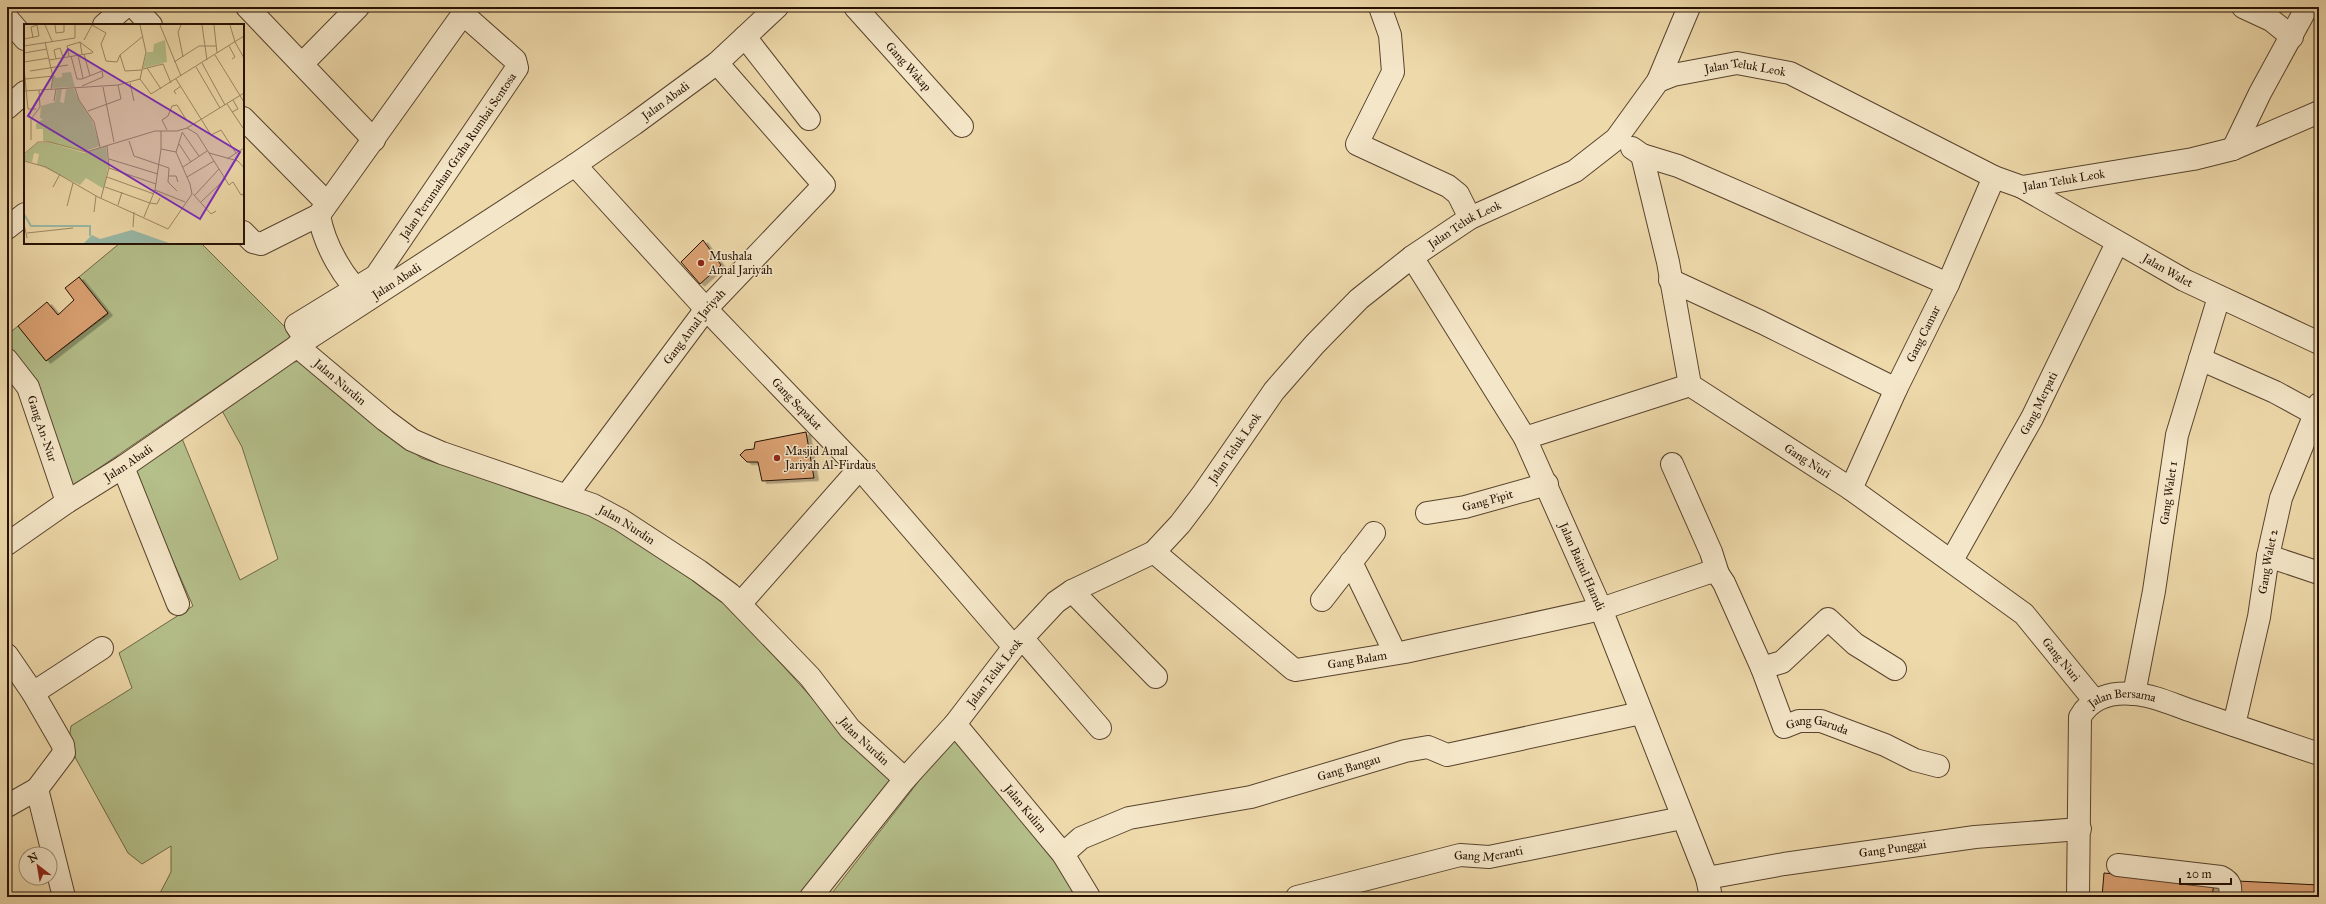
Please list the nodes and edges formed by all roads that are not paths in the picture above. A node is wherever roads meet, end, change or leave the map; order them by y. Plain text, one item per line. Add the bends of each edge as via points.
1 (134, 7) edge
2 (358, 7) edge
3 (777, 7) edge
4 (855, 7) edge
5 (1380, 7) edge
6 (1689, 7) edge
7 (2243, 7) edge
8 (2307, 7) edge
9 (248, 8) edge
10 (7, 18) edge
11 (150, 24) edge
12 (746, 37) junction
13 (2292, 37) junction
14 (24, 38) edge
15 (717, 63) junction
16 (302, 64) junction
17 (1658, 81) junction
18 (24, 93) edge
19 (7, 108) edge
20 (2319, 112) edge
21 (244, 119) edge
22 (809, 119) dead end
23 (962, 126) dead end
24 (1616, 139) junction
25 (374, 140) junction
26 (2233, 149) junction
27 (1642, 155) junction
28 (575, 165) junction
29 (1994, 177) junction
30 (2022, 188) junction
31 (323, 209) junction
32 (24, 215) edge
33 (1470, 218) junction
34 (7, 228) edge
35 (244, 233) edge
36 (2117, 243) junction
37 (1412, 257) junction
38 (1670, 280) junction
39 (1948, 284) junction
40 (362, 294) junction
41 (2219, 297) junction
42 (706, 309) junction
43 (300, 337) junction
44 (2319, 343) edge
45 (2200, 359) junction
46 (7, 360) edge
47 (1690, 385) junction
48 (1896, 389) junction
49 (2318, 411) edge
50 (1525, 438) junction
51 (1672, 464) dead end
52 (123, 467) junction
53 (859, 469) junction
54 (1547, 484) junction
55 (1851, 489) junction
56 (567, 495) junction
57 (67, 502) junction
58 (1427, 513) dead end
59 (1374, 533) dead end
60 (7, 544) edge
61 (1154, 552) junction
62 (2268, 556) junction
63 (1952, 560) junction
64 (1351, 562) junction
65 (2319, 573) edge
66 (1718, 574) junction
67 (1072, 591) junction
68 (1322, 600) dead end
69 (178, 604) dead end
70 (740, 604) junction
71 (1601, 609) junction
72 (1018, 643) junction
73 (102, 648) dead end
74 (1395, 653) junction
75 (7, 655) edge
76 (1762, 668) junction
77 (1895, 668) dead end
78 (1156, 677) dead end
79 (33, 693) junction
80 (2134, 694) junction
81 (2094, 700) junction
82 (1641, 713) junction
83 (955, 724) junction
84 (2234, 725) junction
85 (1100, 728) dead end
86 (2319, 754) edge
87 (1938, 766) dead end
88 (905, 779) junction
89 (37, 789) junction
90 (7, 806) edge
91 (1682, 818) junction
92 (2080, 829) junction
93 (1063, 854) junction
94 (2118, 865) dead end
95 (1709, 888) edge
96 (64, 897) edge
97 (812, 897) edge
98 (1090, 897) edge
99 (1297, 897) edge
100 (2078, 897) edge
101 (2230, 897) edge

1 - 11 street
2 - 16 street
3 - 12 street, Jalan Abadi
4 - 23 street, Gang Wakap
5 - 33 street via 1390,36 1393,72 1357,144 1448,186 1458,194
6 - 17 street
7 - 13 street via 2271,20
8 - 13 street
9 - 16 street
10 - 14 street
12 - 15 street, Jalan Abadi
12 - 22 street
13 - 26 street via 2260,93
15 - 28 street, Jalan Abadi
15 - 42 street, Gang Amal Jariyah via 824,185
16 - 25 street
17 - 24 street, Jalan Teluk Leok
17 - 29 street, Jalan Teluk Leok via 1673,75 1737,63 1790,73
18 - 19 street
20 - 26 street, Jalan Teluk Leok
21 - 31 street
24 - 27 street
24 - 33 street, Jalan Teluk Leok via 1575,171
25 - 31 street, Jalan Perumahan Graha Rumbai Sentosa
25 - 40 street, Jalan Perumahan Graha Rumbai Sentosa via 463,14 515,60 517,68
26 - 30 street, Jalan Teluk Leok via 2193,160
27 - 38 street
27 - 39 street via 1678,166
28 - 40 street, Jalan Abadi
28 - 42 street, Gang Sepakat
29 - 30 street, Jalan Teluk Leok
29 - 39 street, Gang Camar
30 - 36 street, Jalan Walet
31 - 35 street, Jalan Perumahan Graha Rumbai Sentosa via 261,244 253,242
31 - 40 street via 325,240
32 - 34 street
33 - 37 street, Jalan Teluk Leok
36 - 41 street, Jalan Walet
36 - 63 street, Gang Merpati via 2032,418
37 - 50 street, Jalan Baitul Hamdi
37 - 61 street, Jalan Teluk Leok via 1359,299 1315,344 1274,391 1189,512
38 - 47 street
38 - 48 street
39 - 48 street, Gang Camar
40 - 43 street, Jalan Abadi
41 - 44 street, Jalan Walet
41 - 45 street, Gang Walet 1
42 - 53 street, Gang Sepakat
42 - 56 street, Gang Amal Jariyah
43 - 52 street, Jalan Abadi
43 - 56 street, Jalan Nurdin via 385,420 412,440 442,453
45 - 49 street
45 - 80 street, Gang Walet 1 via 2177,435 2154,591
46 - 57 street, Gang An-Nur via 28,387
47 - 50 street
47 - 55 street, Gang Nuri
48 - 55 street, Gang Camar
49 - 62 street, Gang Walet 2 via 2281,498
50 - 54 street, Jalan Baitul Hamdi
51 - 66 street, Gang Garuda via 1711,552
52 - 57 street, Jalan Abadi
52 - 69 street
53 - 70 street
53 - 72 street, Gang Sepakat
54 - 58 street, Gang Pipit via 1465,507
54 - 71 street, Jalan Baitul Hamdi
55 - 63 street, Gang Nuri
56 - 70 street, Jalan Nurdin via 620,520 699,572
57 - 60 street, Jalan Abadi
59 - 64 street
61 - 67 street, Jalan Teluk Leok
61 - 74 street, Gang Balam via 1293,669 1301,670
62 - 65 street
62 - 84 street, Gang Walet 2 via 2259,617
63 - 81 street, Gang Nuri via 2024,614
64 - 68 street
64 - 74 street
66 - 71 street via 1710,572
66 - 76 street, Gang Garuda
67 - 72 street, Jalan Teluk Leok via 1056,602
67 - 78 street
70 - 88 street, Jalan Nurdin via 810,678 850,729
71 - 74 street, Gang Balam
71 - 82 street, Jalan Baitul Hamdi
72 - 83 street, Jalan Teluk Leok
72 - 85 street, Gang Sepakat
73 - 79 street
75 - 79 street
76 - 77 street via 1782,662 1828,619 1855,644
76 - 87 street, Gang Garuda via 1784,727 1798,721 1821,720 1885,745 1915,760
79 - 89 street via 59,737 64,753
80 - 81 street, Jalan Bersama via 2105,696
80 - 84 street, Jalan Bersama
81 - 92 street, Jalan Bersama via 2080,717
82 - 91 street, Jalan Baitul Hamdi
82 - 93 street, Gang Bangau via 1447,755 1428,747 1405,751 1251,797 1129,818 1081,838
83 - 88 street, Jalan Teluk Leok
83 - 93 street, Jalan Kulim
84 - 86 street, Jalan Bersama
88 - 97 street, Jalan Teluk Leok
89 - 90 street
89 - 96 street
91 - 95 street, Jalan Baitul Hamdi
91 - 99 street, Gang Meranti via 1489,857 1460,855
92 - 95 street, Gang Punggai via 1975,837 1784,864
92 - 100 street, Jalan Bersama
93 - 98 street, Jalan Kulim
94 - 101 street via 2221,877 2228,881 2231,887

